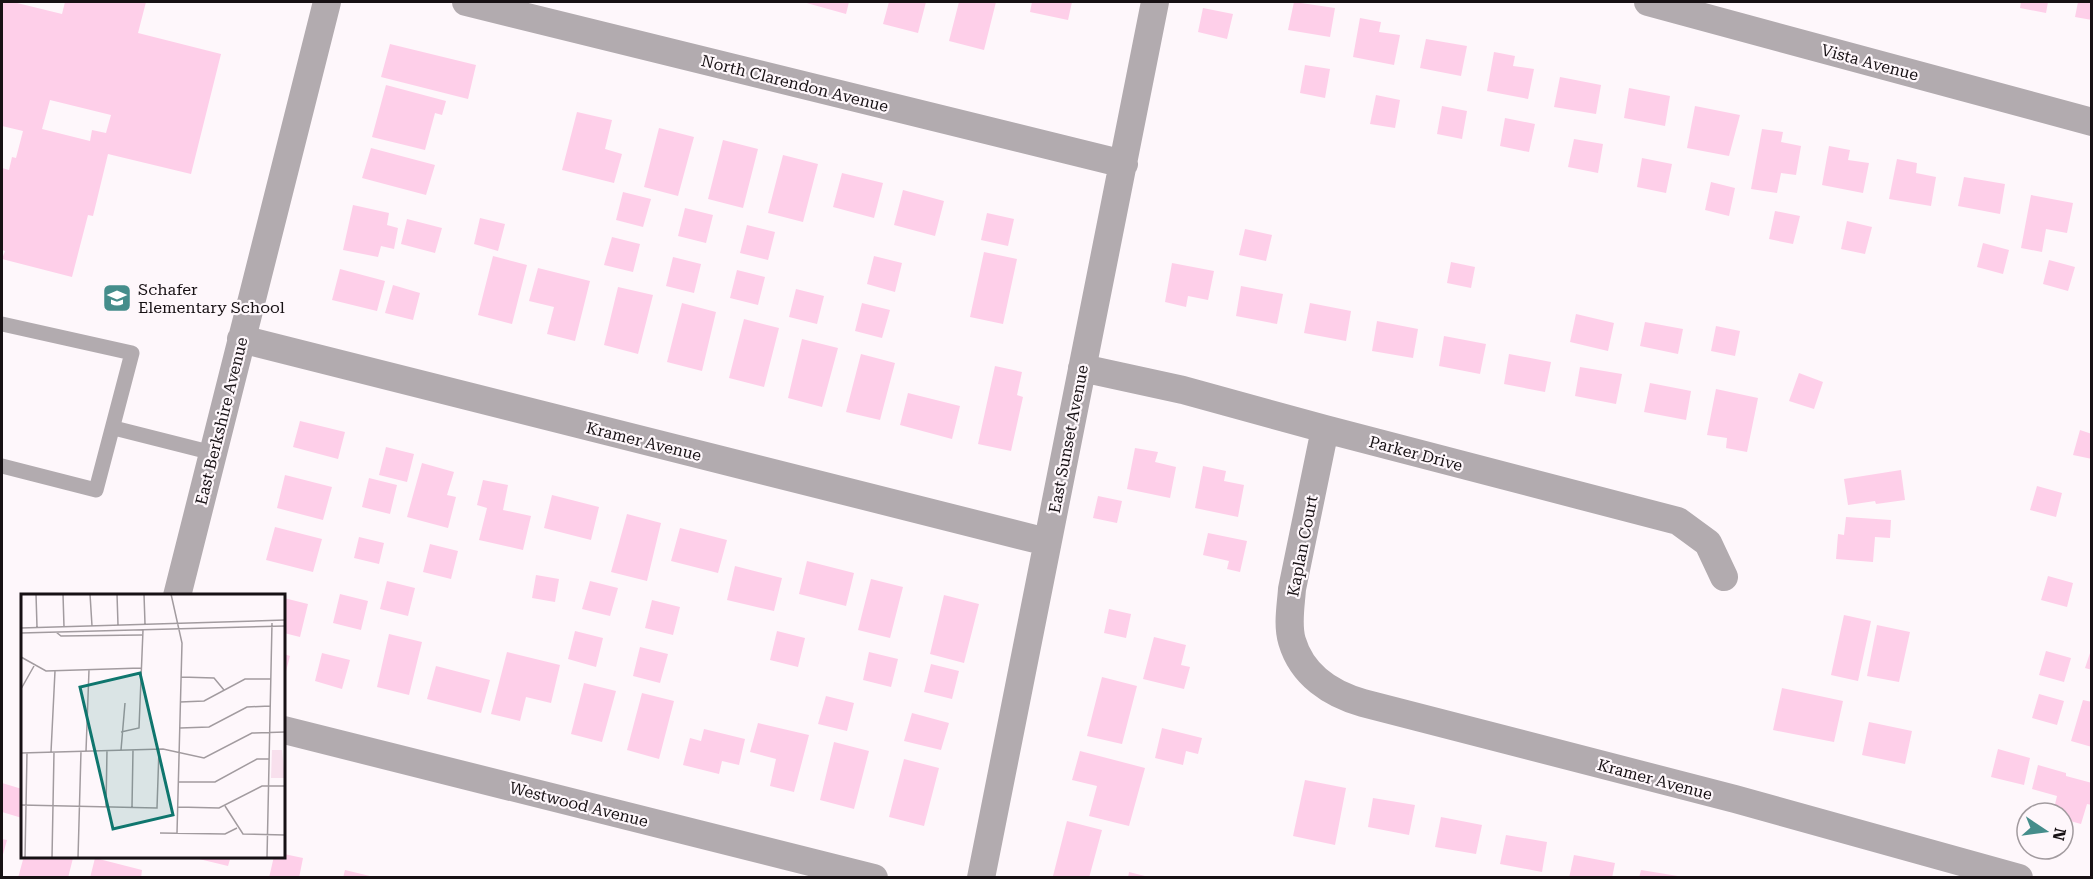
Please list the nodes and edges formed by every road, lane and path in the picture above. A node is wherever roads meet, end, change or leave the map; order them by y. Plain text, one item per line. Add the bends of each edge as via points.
1 (327, 2) edge
2 (466, 2) edge
3 (1155, 2) edge
4 (1648, 2) edge
5 (2091, 122) edge
6 (1124, 164) junction
7 (2, 324) edge
8 (241, 339) junction
9 (1082, 368) junction
10 (114, 428) junction
11 (1325, 429) junction
12 (213, 453) junction
13 (2, 466) edge
14 (1047, 542) junction
15 (1724, 577) dead end
16 (178, 594) edge
17 (1301, 662) joint
18 (285, 730) edge
19 (874, 878) edge
20 (981, 878) edge
21 (2019, 878) edge

1 - 8 street, East Berkshire Avenue
2 - 6 street, North Clarendon Avenue
3 - 6 street, East Sunset Avenue
4 - 5 street, Vista Avenue
6 - 9 street, East Sunset Avenue
7 - 10 lane via 132,353
8 - 12 street, East Berkshire Avenue
8 - 14 street, Kramer Avenue
9 - 11 street, Parker Drive via 1183,390
9 - 14 street, East Sunset Avenue
10 - 12 lane
10 - 13 lane via 96,490
11 - 15 street, Parker Drive via 1678,521 1708,543
11 - 17 street, Kaplan Court via 1292,589 1292,640
12 - 16 street, East Berkshire Avenue
14 - 20 street, East Sunset Avenue
17 - 21 street, Kramer Avenue via 1323,685 1348,699 1747,802
18 - 19 street, Westwood Avenue

